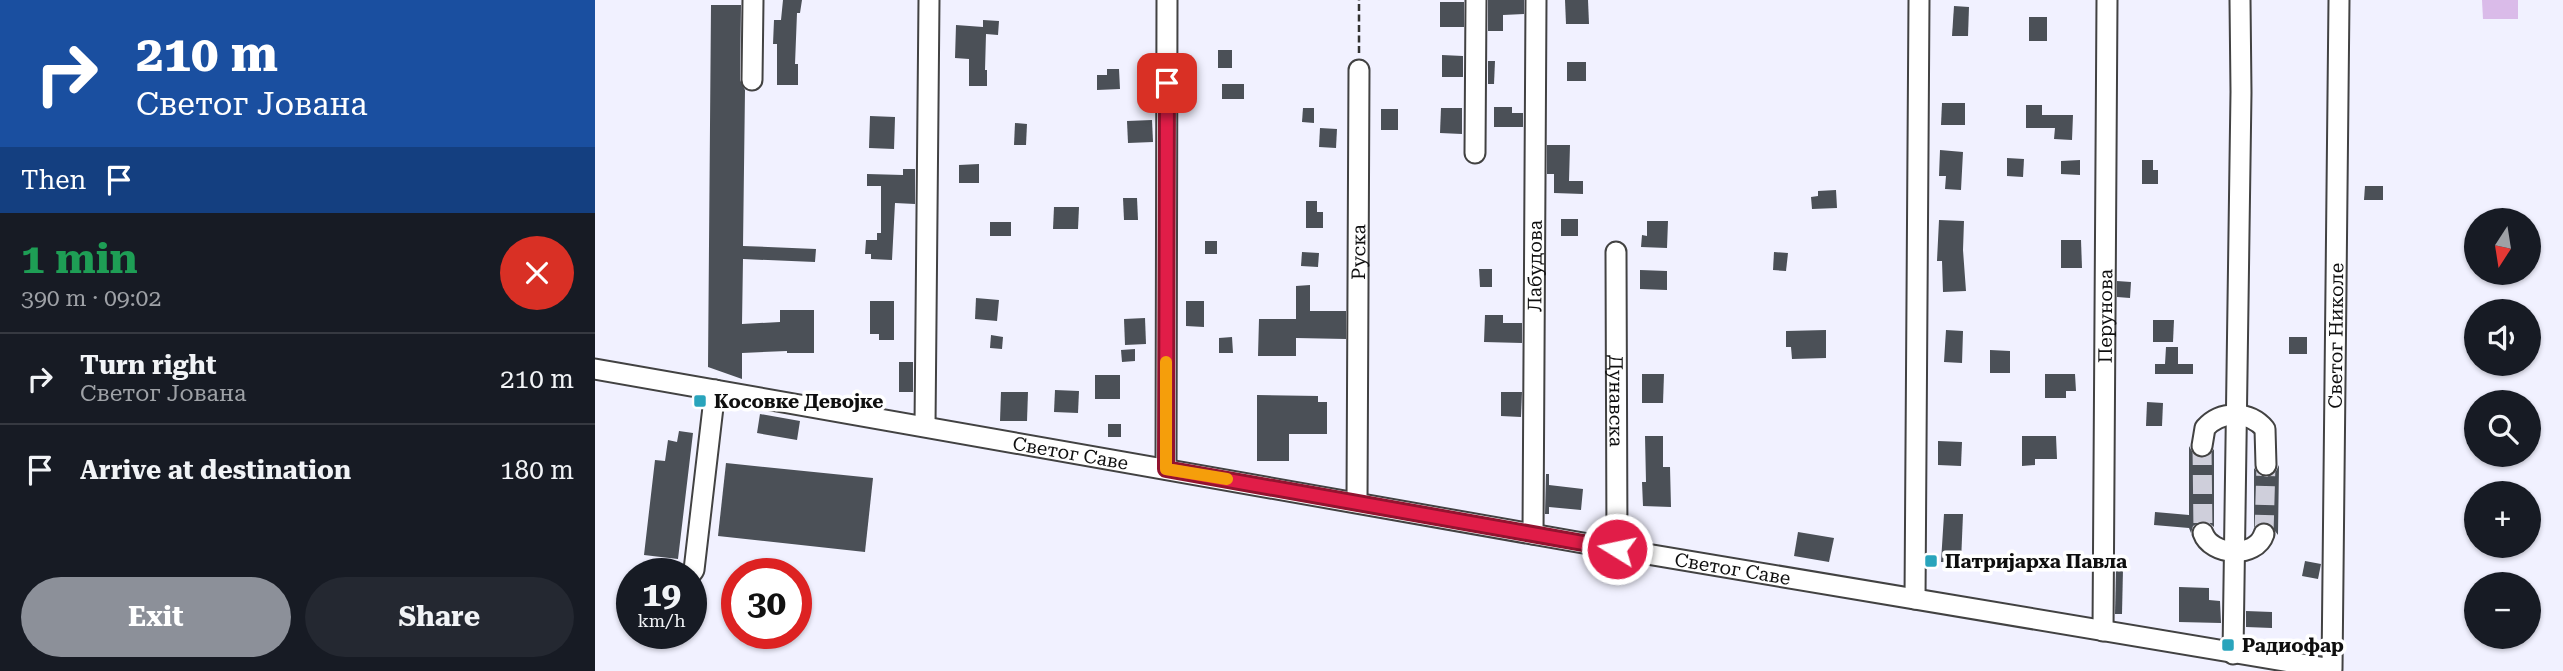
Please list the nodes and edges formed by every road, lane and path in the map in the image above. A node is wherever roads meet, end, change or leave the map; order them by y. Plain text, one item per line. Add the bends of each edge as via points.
1 (753, 0) edge
2 (929, 0) edge
3 (1167, 0) edge
4 (1359, 0) edge
5 (1476, 0) edge
6 (1535, 0) edge
7 (1919, 0) edge
8 (2108, 0) edge
9 (2240, 0) edge
10 (2339, 0) edge
11 (1359, 70) joint
12 (752, 80) dead end
13 (1475, 153) dead end
14 (1616, 252) dead end
15 (595, 369) edge
16 (715, 390) junction
17 (2235, 415) junction
18 (925, 426) junction
19 (2202, 446) tunnel mouth
20 (2266, 465) tunnel mouth
21 (1166, 469) junction
22 (1357, 502) junction
23 (2203, 533) dead end
24 (1533, 534) junction
25 (2264, 534) dead end
26 (1617, 549) junction
27 (2235, 552) junction
28 (695, 558) edge
29 (1915, 599) junction
30 (2103, 631) junction
31 (2233, 654) junction
32 (2332, 669) edge

1 - 12 street
2 - 18 street
3 - 21 street
4 - 11 path
5 - 13 street
6 - 24 street, Лабудова
7 - 29 street
8 - 30 street, Перунова
9 - 17 street
10 - 32 street, Светог Николе
11 - 22 street, Руска
14 - 26 street, Дунавска
15 - 16 street, Светог Саве
16 - 18 street, Светог Саве
16 - 28 street
17 - 19 street via 2209,423
17 - 20 street via 2255,419 2266,429
17 - 27 street
18 - 21 street, Светог Саве
21 - 22 street, Светог Саве
22 - 24 street, Светог Саве
23 - 27 street via 2217,548
24 - 26 street, Светог Саве
25 - 27 street via 2258,544
26 - 29 street, Светог Саве
27 - 31 street
29 - 30 street, Светог Саве
30 - 31 street, Светог Саве
31 - 32 street, Светог Саве

